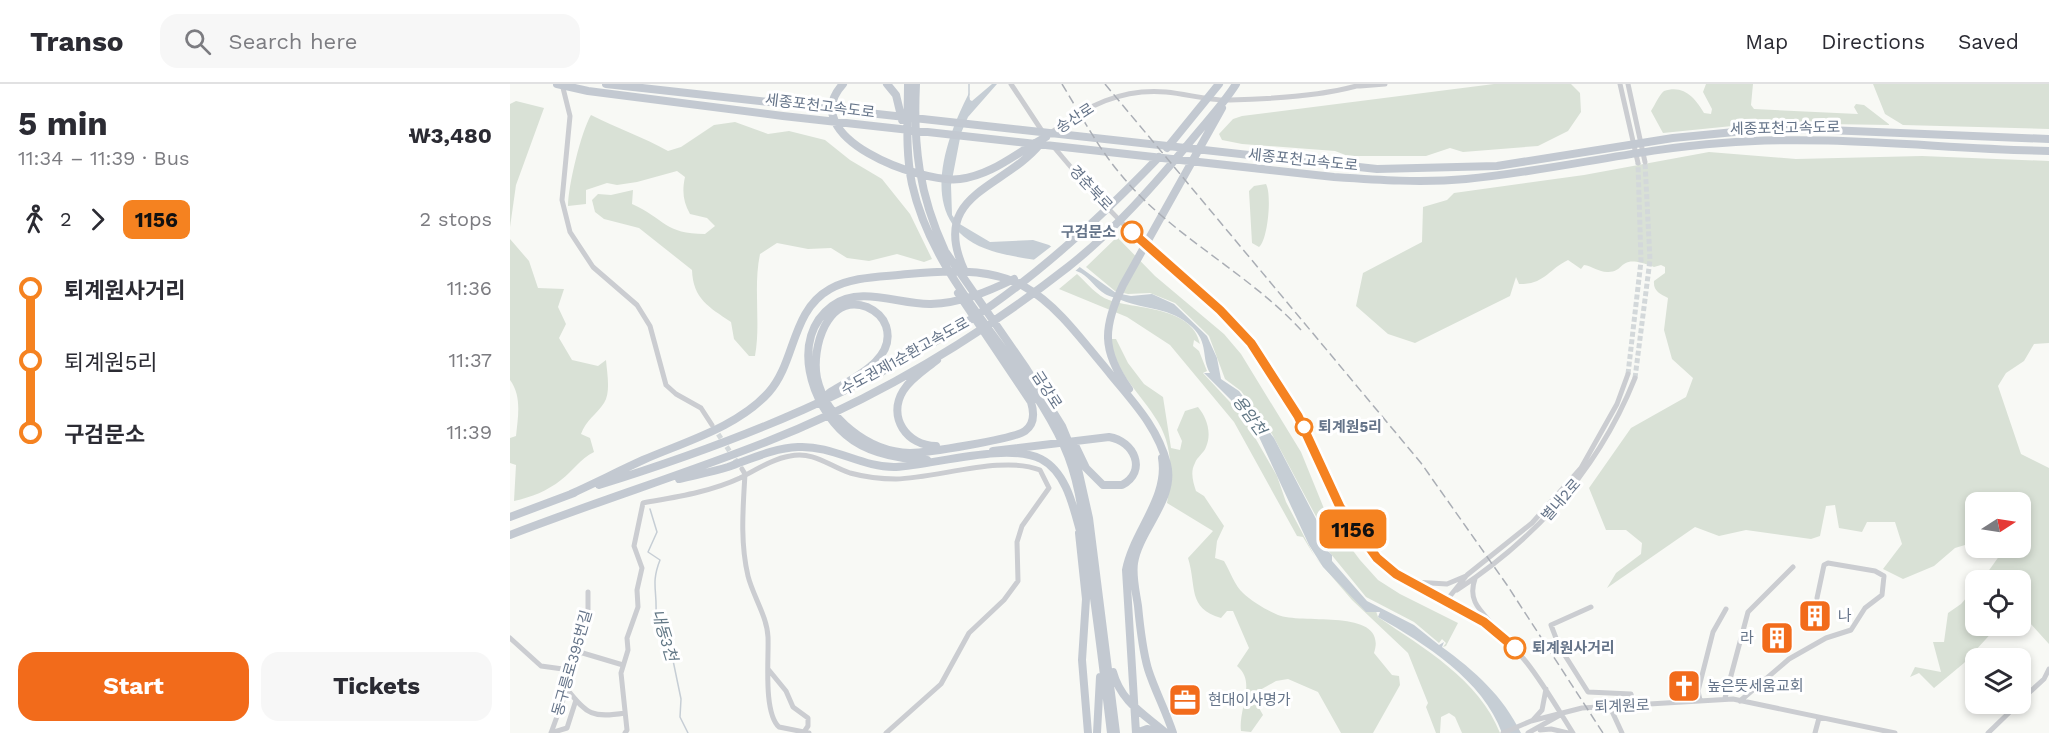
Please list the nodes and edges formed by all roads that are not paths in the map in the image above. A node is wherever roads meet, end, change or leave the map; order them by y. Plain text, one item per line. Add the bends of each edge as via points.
1 (557, 84) edge
2 (562, 84) edge
3 (606, 84) edge
4 (843, 84) edge
5 (887, 84) edge
6 (908, 84) edge
7 (916, 84) edge
8 (1011, 84) edge
9 (1219, 84) edge
10 (1363, 84) edge
11 (1385, 84) edge
12 (1620, 84) edge
13 (1628, 84) edge
14 (1235, 86) edge
15 (1355, 86) junction
16 (1215, 116) junction
17 (1046, 137) junction
18 (2049, 139) edge
19 (906, 147) junction
20 (2049, 151) edge
21 (1645, 162) tunnel mouth
22 (1638, 163) tunnel mouth
23 (1040, 268) junction
24 (949, 273) junction
25 (973, 291) junction
26 (954, 346) junction
27 (1026, 368) junction
28 (1628, 375) tunnel mouth
29 (1635, 378) tunnel mouth
30 (818, 391) junction
31 (808, 407) junction
32 (839, 421) junction
33 (1150, 422) junction
34 (712, 425) tunnel mouth
35 (1159, 441) junction
36 (949, 447) junction
37 (968, 457) junction
38 (944, 460) junction
39 (743, 471) junction
40 (646, 487) junction
41 (571, 494) junction
42 (510, 517) edge
43 (1077, 522) junction
44 (510, 535) edge
45 (1793, 567) dead end
46 (1467, 575) junction
47 (1476, 578) junction
48 (1092, 581) junction
49 (1410, 581) junction
50 (588, 592) dead end
51 (1453, 593) junction
52 (1817, 598) dead end
53 (1446, 602) junction
54 (1591, 607) dead end
55 (1726, 609) dead end
56 (1502, 635) junction
57 (510, 638) edge
58 (1104, 649) junction
59 (576, 651) junction
60 (623, 665) junction
61 (768, 669) junction
62 (2049, 669) edge
63 (570, 670) junction
64 (567, 689) junction
65 (1546, 689) junction
66 (2031, 691) edge
67 (1725, 698) junction
68 (576, 700) junction
69 (1700, 700) junction
70 (1740, 701) junction
71 (1634, 706) junction
72 (1610, 707) junction
73 (625, 713) junction
74 (1561, 714) junction
75 (2007, 714) edge
76 (1819, 718) junction
77 (1550, 719) junction
78 (1532, 722) junction
79 (1535, 730) junction
80 (1868, 731) edge
81 (626, 732) edge
82 (550, 733) edge
83 (634, 733) edge
84 (805, 733) edge
85 (886, 733) edge
86 (1091, 733) edge
87 (1111, 733) edge
88 (1116, 733) edge
89 (1136, 733) edge
90 (1160, 733) edge
91 (1166, 733) edge
92 (1173, 733) edge
93 (1503, 733) edge
94 (1527, 733) edge
95 (1568, 733) edge
96 (1573, 733) edge
97 (1622, 733) edge
98 (1815, 733) edge
99 (1895, 733) edge
100 (1988, 733) edge

1 - 20 highway, 세종포천고속도로 via 783,116 1334,177 1415,181 1465,179 1675,148 1799,139
2 - 34 street via 569,126 562,200 570,232 593,267 637,305 650,326 666,385 701,408
3 - 18 highway, 세종포천고속도로 via 1246,156 1411,170 1497,166 1726,132 1803,129
4 - 17 highway via 832,108 840,131 863,150 938,180 978,176
5 - 19 highway via 900,105
6 - 19 highway, 금강로
7 - 25 highway, 금강로 via 914,118 920,181 945,251
8 - 17 street, 경춘북로
9 - 23 highway, 수도권제1순환고속도로 via 1174,141 1087,229
10 - 15 street, 송산로
11 - 15 street, 송산로
12 - 22 street
13 - 21 street
14 - 16 highway, 수도권제1순환고속도로
15 - 17 street, 송산로 via 1230,100 1166,92 1134,93 1095,104
16 - 26 highway, 수도권제1순환고속도로 via 1138,201 1069,267
16 - 33 highway via 1113,305 1107,339 1112,362
17 - 25 highway via 1037,149 968,201 957,219 955,246
17 - 49 street, 경춘북로 via 1123,223 1251,343 1298,416 1352,528 1377,558
19 - 24 highway, 금강로 via 921,212
23 - 30 highway via 978,295 949,302 919,304 861,297 832,305 814,329 809,348 809,370
23 - 31 highway, 수도권제1순환고속도로 via 965,323 885,370
24 - 36 highway via 956,291 1027,394 1033,411 1029,428 1019,435
24 - 48 highway, 금강로 via 1036,395 1064,447 1078,491
25 - 27 highway, 금강로
26 - 36 highway via 909,383 897,410 900,424 912,440
26 - 40 highway, 수도권제1순환고속도로 via 808,424
27 - 37 highway via 1055,406 1086,468 1094,478 1113,486 1130,479 1136,460 1128,444 1109,437 1081,438 1051,442 999,449
27 - 58 highway, 금강로 via 1062,426 1080,473 1091,530
28 - 46 street, 별내2로 via 1617,405 1575,476 1532,523
29 - 47 street, 별내2로 via 1604,444 1567,495 1535,529
30 - 31 highway via 816,357 826,322 847,306 874,311 882,319 887,334 881,356
30 - 32 highway
31 - 41 highway, 수도권제1순환고속도로 via 669,463
32 - 36 highway via 852,432 888,449 911,453
32 - 38 highway via 844,434 872,450 900,458
33 - 35 highway
33 - 41 highway via 1045,299 1012,280 970,270 853,281 827,291 813,302 783,369 763,397 725,424
35 - 89 highway via 1161,484 1130,551 1126,570
35 - 92 highway via 1167,464 1167,483 1139,544 1134,574 1144,652
37 - 38 highway
37 - 43 highway via 1015,454 1040,459 1064,483
38 - 40 highway via 881,466 829,450 798,447
39 - 60 street via 690,495 643,503 634,546 642,568 638,607
39 - 61 street via 745,556 768,638
39 - 85 street via 790,456 806,456 823,458 849,472 872,478 934,476 1009,464 1027,465 1040,470 1046,478 1049,488 1022,526 1017,543 1018,581 969,633 941,684
40 - 44 highway, 수도권제1순환고속도로
41 - 42 highway, 수도권제1순환고속도로
43 - 48 highway
43 - 86 highway via 1086,599 1082,660
45 - 67 street via 1748,612
46 - 49 street via 1447,584
46 - 51 street, 별내2로
47 - 51 street, 별내2로
47 - 56 street via 1472,588 1474,604
48 - 58 highway, 금강로
49 - 53 street, 경춘북로
50 - 59 street, 동구릉로395번길 via 590,609
51 - 53 street, 별내2로
52 - 70 street via 1828,562 1884,576 1882,595 1865,608 1851,630 1826,638 1790,659
53 - 56 street, 경춘북로
54 - 71 street via 1551,625 1559,646 1588,692 1631,694
55 - 69 street via 1713,632 1698,691
56 - 65 street, 경춘북로
57 - 63 street via 541,666
58 - 86 highway
58 - 87 highway, 금강로
58 - 88 highway, 금강로
58 - 91 highway via 1123,695
59 - 60 street
59 - 63 street, 동구릉로395번길
60 - 73 street
61 - 84 street via 793,707 808,718
61 - 84 street via 774,723 779,728
62 - 66 street
63 - 64 street, 동구릉로395번길
64 - 68 street
64 - 82 street, 동구릉로395번길
65 - 74 street, 경춘북로
65 - 78 street via 1542,710
67 - 69 street, 퇴계원로
67 - 70 street, 퇴계원로
68 - 73 street via 589,714
68 - 82 street via 567,728
69 - 71 street, 퇴계원로
70 - 76 street, 퇴계원로
71 - 72 street, 퇴계원로
72 - 74 street, 퇴계원로
72 - 97 street
73 - 81 street
74 - 77 street, 퇴계원로
74 - 96 street, 경춘북로
75 - 100 street
76 - 80 street, 퇴계원로
76 - 98 street
77 - 78 street, 퇴계원로
77 - 79 street, 퇴계원로
78 - 93 street, 퇴계원로
79 - 94 street
79 - 95 street
80 - 99 street, 퇴계원로
81 - 83 street
89 - 90 highway via 1147,729

